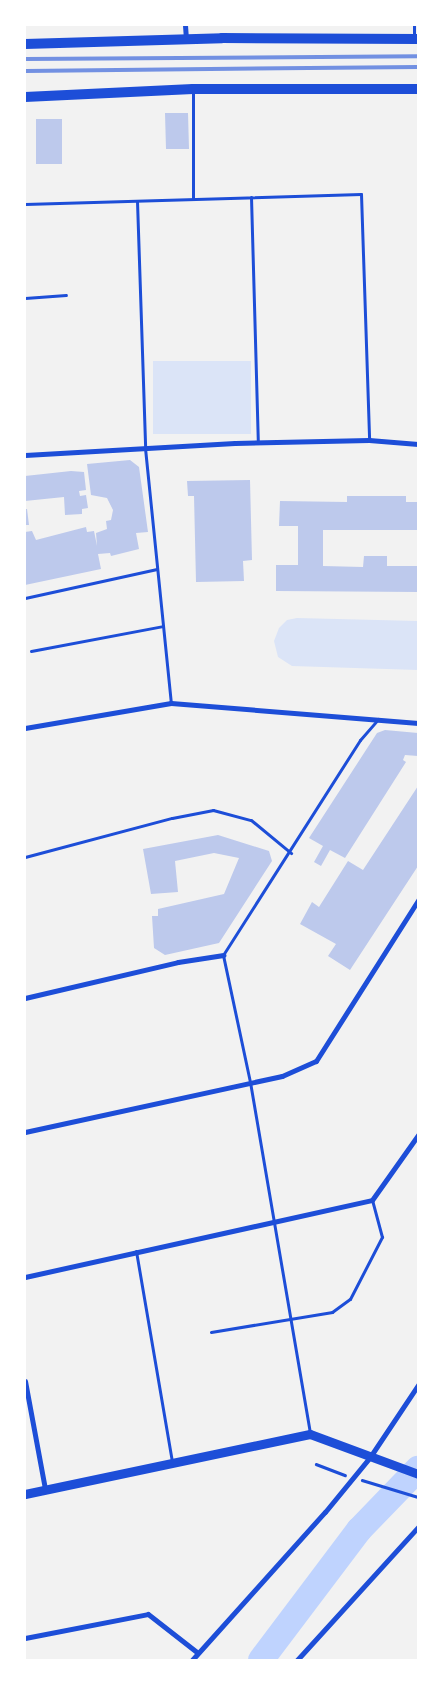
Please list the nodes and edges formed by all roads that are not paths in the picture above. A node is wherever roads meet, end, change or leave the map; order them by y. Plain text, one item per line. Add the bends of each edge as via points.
1 (185, 25) edge
2 (414, 25) edge
3 (416, 39) edge
4 (186, 40) junction
5 (25, 44) edge
6 (418, 89) edge
7 (193, 90) junction
8 (25, 97) edge
9 (251, 197) junction
10 (193, 199) junction
11 (137, 201) junction
12 (25, 204) edge
13 (66, 295) dead end
14 (25, 298) edge
15 (369, 440) junction
16 (258, 443) junction
17 (418, 444) edge
18 (145, 448) junction
19 (25, 455) edge
20 (157, 569) junction
21 (25, 598) edge
22 (163, 626) junction
23 (31, 651) dead end
24 (171, 703) junction
25 (378, 719) junction
26 (418, 723) edge
27 (25, 728) edge
28 (290, 853) junction
29 (25, 857) edge
30 (418, 900) edge
31 (223, 955) junction
32 (25, 998) edge
33 (250, 1082) junction
34 (25, 1132) edge
35 (418, 1135) edge
36 (372, 1200) junction
37 (272, 1220) junction
38 (136, 1252) junction
39 (25, 1278) edge
40 (288, 1318) junction
41 (211, 1332) dead end
42 (25, 1381) edge
43 (418, 1385) edge
44 (310, 1434) junction
45 (370, 1457) junction
46 (173, 1465) junction
47 (418, 1474) edge
48 (45, 1489) junction
49 (25, 1494) edge
50 (418, 1527) edge
51 (25, 1638) edge
52 (198, 1653) junction
53 (192, 1660) edge
54 (297, 1660) edge

1 - 4 street
2 - 3 lane
3 - 4 main road
4 - 5 main road
6 - 7 main road
7 - 8 main road
7 - 10 lane
9 - 10 lane
9 - 15 lane via 361,194
9 - 16 lane
10 - 11 lane
11 - 12 lane
11 - 18 lane
13 - 14 lane
15 - 16 street
15 - 17 street
16 - 18 street
18 - 19 street
18 - 20 lane
20 - 21 lane
20 - 22 lane
22 - 23 lane
22 - 24 lane
24 - 25 street
24 - 27 street
25 - 26 street
25 - 28 lane via 360,740
28 - 29 lane via 251,820 213,810
28 - 31 lane
30 - 33 street via 316,1061 282,1076
31 - 32 street via 178,962
31 - 33 lane
33 - 34 street
33 - 37 lane
35 - 36 street
36 - 37 street
36 - 40 lane via 382,1237 350,1298 332,1312
37 - 38 street
37 - 40 lane
38 - 39 street
38 - 46 lane
40 - 41 lane
40 - 44 lane
42 - 48 street
43 - 45 street
44 - 45 street
44 - 46 street
45 - 47 street
45 - 52 street
46 - 48 street
48 - 49 street
50 - 54 street
51 - 52 street via 148,1614
52 - 53 street

